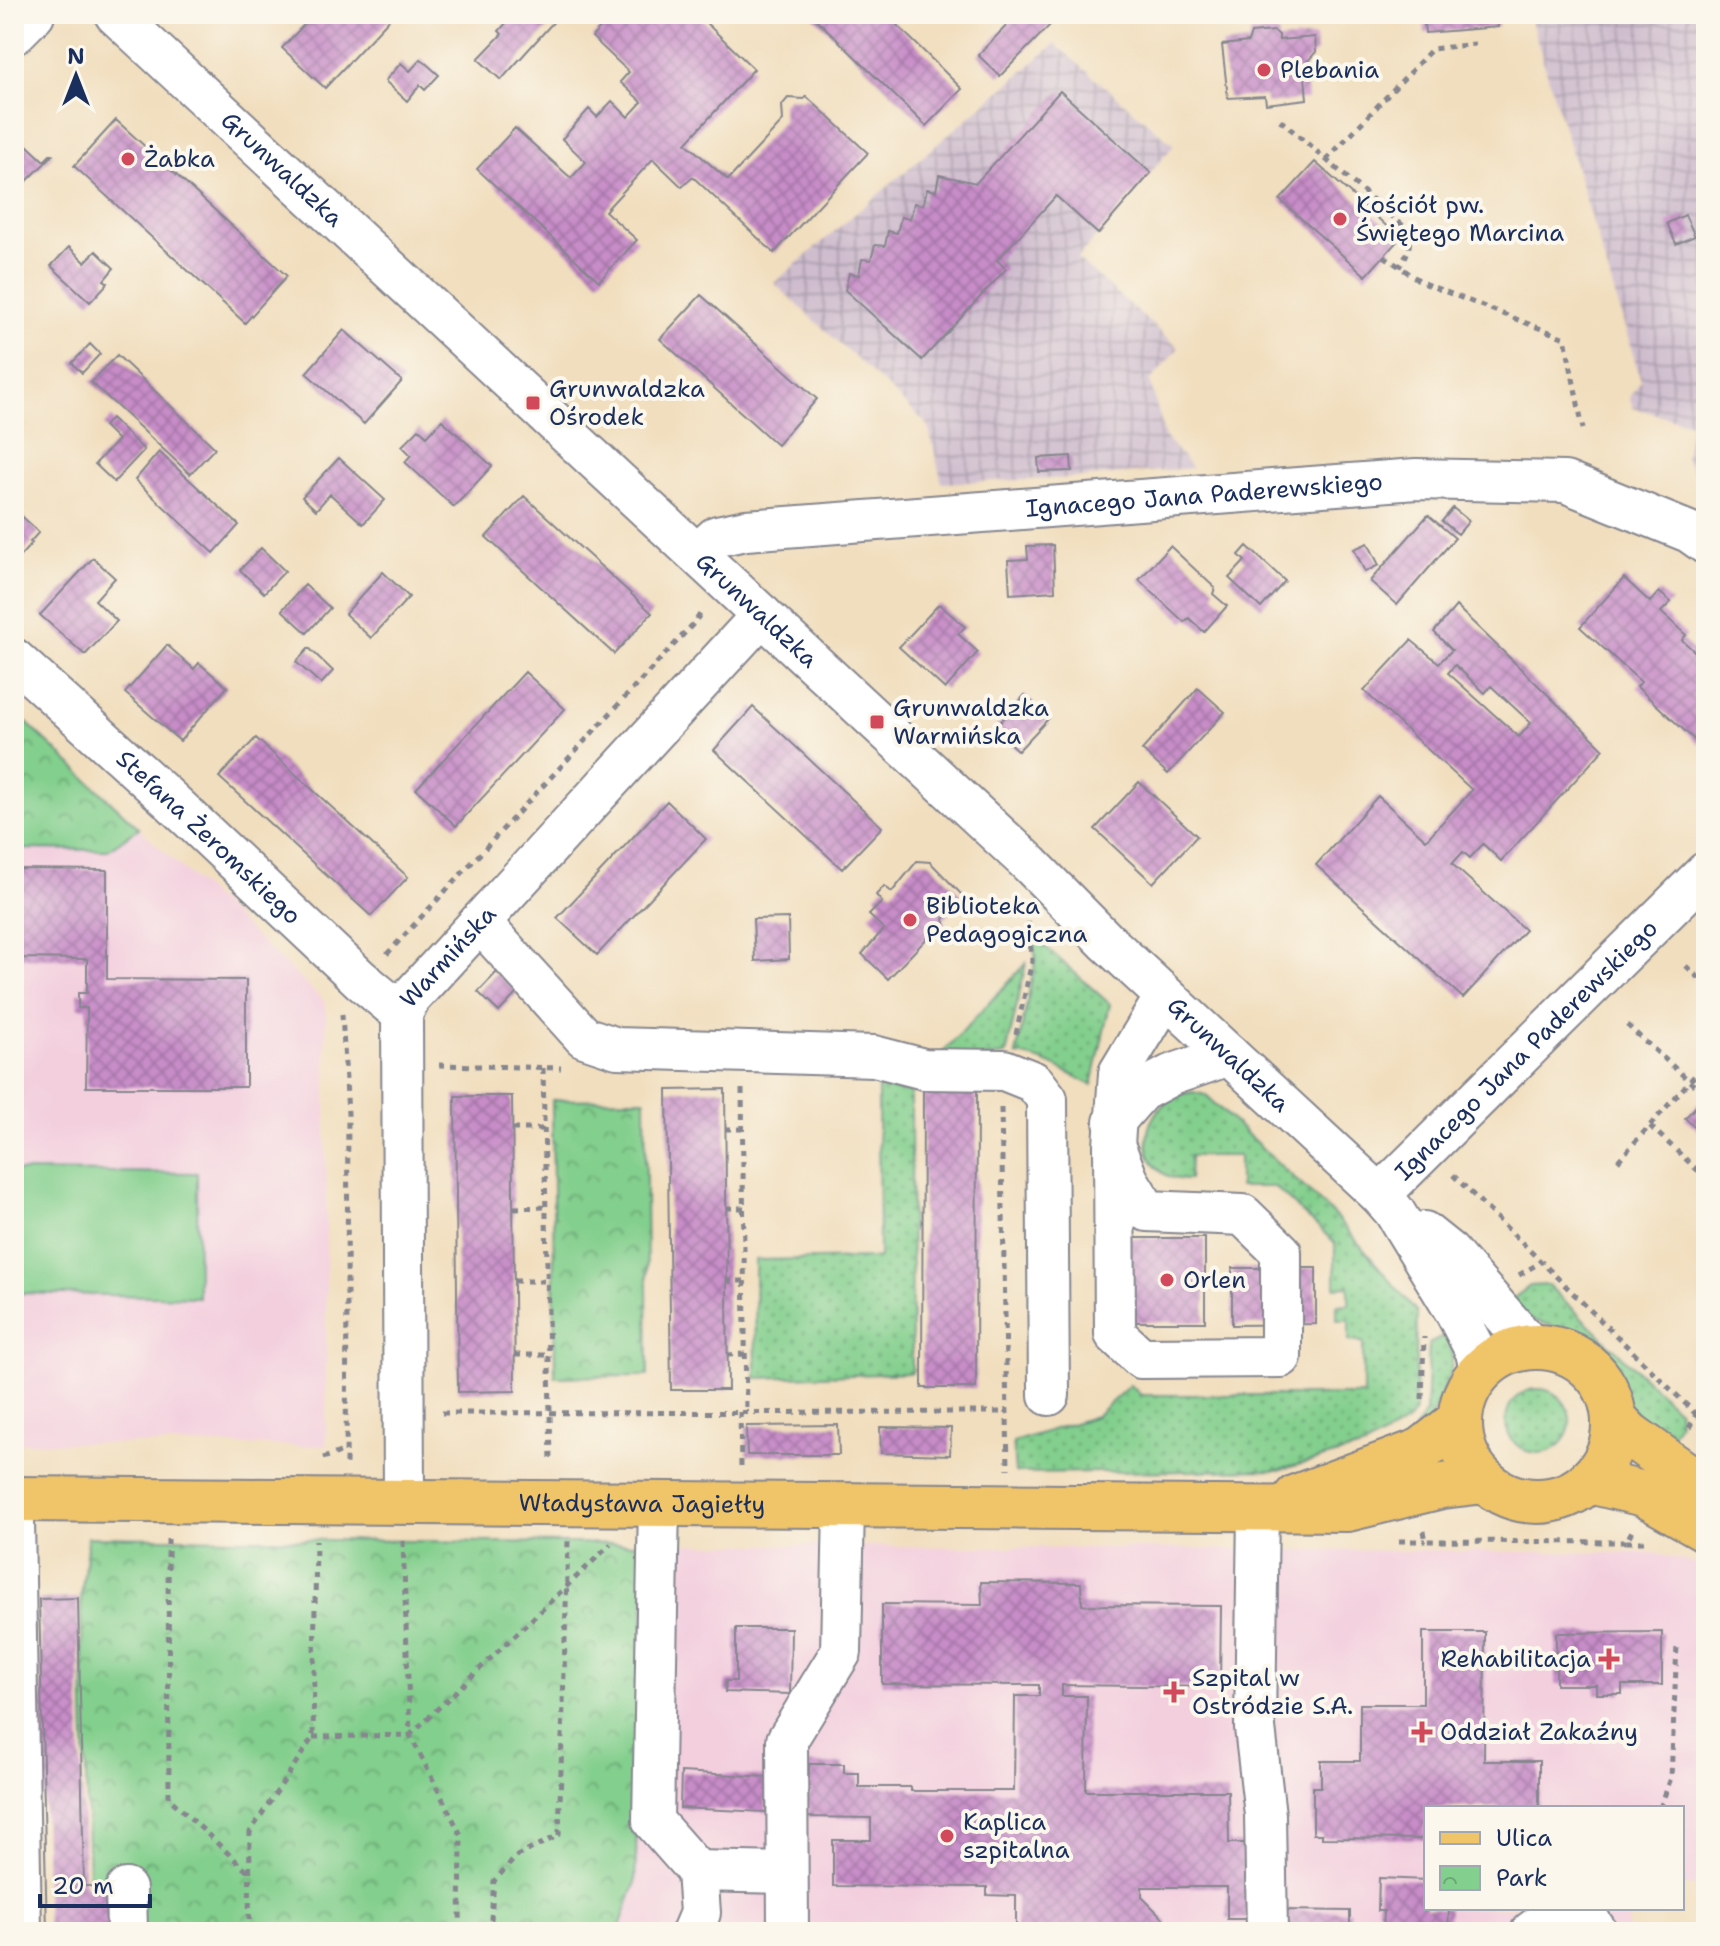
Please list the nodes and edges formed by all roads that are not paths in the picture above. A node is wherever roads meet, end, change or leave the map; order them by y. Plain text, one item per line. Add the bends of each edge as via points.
1 (34, 14) edge
2 (115, 14) edge
3 (14, 34) edge
4 (1706, 544) edge
5 (697, 554) junction
6 (762, 615) junction
7 (14, 659) edge
8 (1706, 872) edge
9 (480, 922) junction
10 (1165, 997) junction
11 (402, 1014) junction
12 (1229, 1055) junction
13 (1114, 1133) junction
14 (1387, 1203) junction
15 (1531, 1346) junction
16 (1480, 1371) junction
17 (1049, 1395) dead end
18 (1614, 1418) junction
19 (1459, 1421) junction
20 (1485, 1481) junction
21 (1589, 1481) junction
22 (1706, 1489) edge
23 (14, 1499) edge
24 (659, 1504) junction
25 (844, 1505) junction
26 (1264, 1507) junction
27 (404, 1516) junction
28 (14, 1519) edge
29 (1706, 1529) edge
30 (697, 1871) junction
31 (787, 1873) junction
32 (126, 1889) dead end
33 (1560, 1910) edge
34 (1582, 1910) edge
35 (21, 1932) edge
36 (127, 1932) edge
37 (692, 1932) edge
38 (788, 1932) edge
39 (1267, 1932) edge
40 (1531, 1932) edge
41 (1597, 1932) edge

1 - 3 street
2 - 5 street, Grunwaldzka
4 - 5 street, Ignacego Jana Paderewskiego via 1689,532 1565,482 1416,479 746,530 717,536
5 - 6 street, Grunwaldzka
6 - 9 street, Warmińska
6 - 10 street, Grunwaldzka
7 - 11 street, Stefana Żeromskiego
8 - 14 street, Ignacego Jana Paderewskiego via 1424,1149
9 - 11 street, Warmińska via 410,998
9 - 17 street via 584,1037 617,1048 874,1056 924,1069 1004,1070 1034,1082 1047,1099
10 - 12 street, Grunwaldzka
10 - 13 street via 1119,1073
11 - 27 street, Warmińska
12 - 13 street via 1141,1091
12 - 14 street, Grunwaldzka
13 - 13 street via 1115,1334 1141,1358 1281,1357 1281,1252 1243,1215 1147,1211 1128,1180
14 - 15 street, Grunwaldzka via 1449,1252
14 - 16 street, Grunwaldzka via 1462,1324
15 - 16 main road via 1503,1354
15 - 18 main road via 1578,1358 1608,1394
16 - 19 main road via 1465,1394
18 - 21 main road via 1608,1452
18 - 22 main road
19 - 20 main road via 1465,1453
19 - 26 main road, Władysława Jagiełły via 1422,1450
20 - 21 main road via 1507,1495 1535,1501 1563,1496
20 - 26 main road, Władysława Jagiełły via 1348,1509
21 - 29 main road via 1644,1494
23 - 27 main road, Władysława Jagiełły via 345,1501
24 - 25 main road, Władysława Jagiełły
24 - 27 main road, Władysława Jagiełły
24 - 30 street via 653,1821
25 - 26 main road, Władysława Jagiełły
25 - 31 street via 841,1652 787,1740
26 - 39 street via 1255,1728 1265,1815
28 - 35 street
30 - 31 street
30 - 37 street via 700,1913
31 - 38 street
32 - 36 street
33 - 40 street
34 - 41 street

